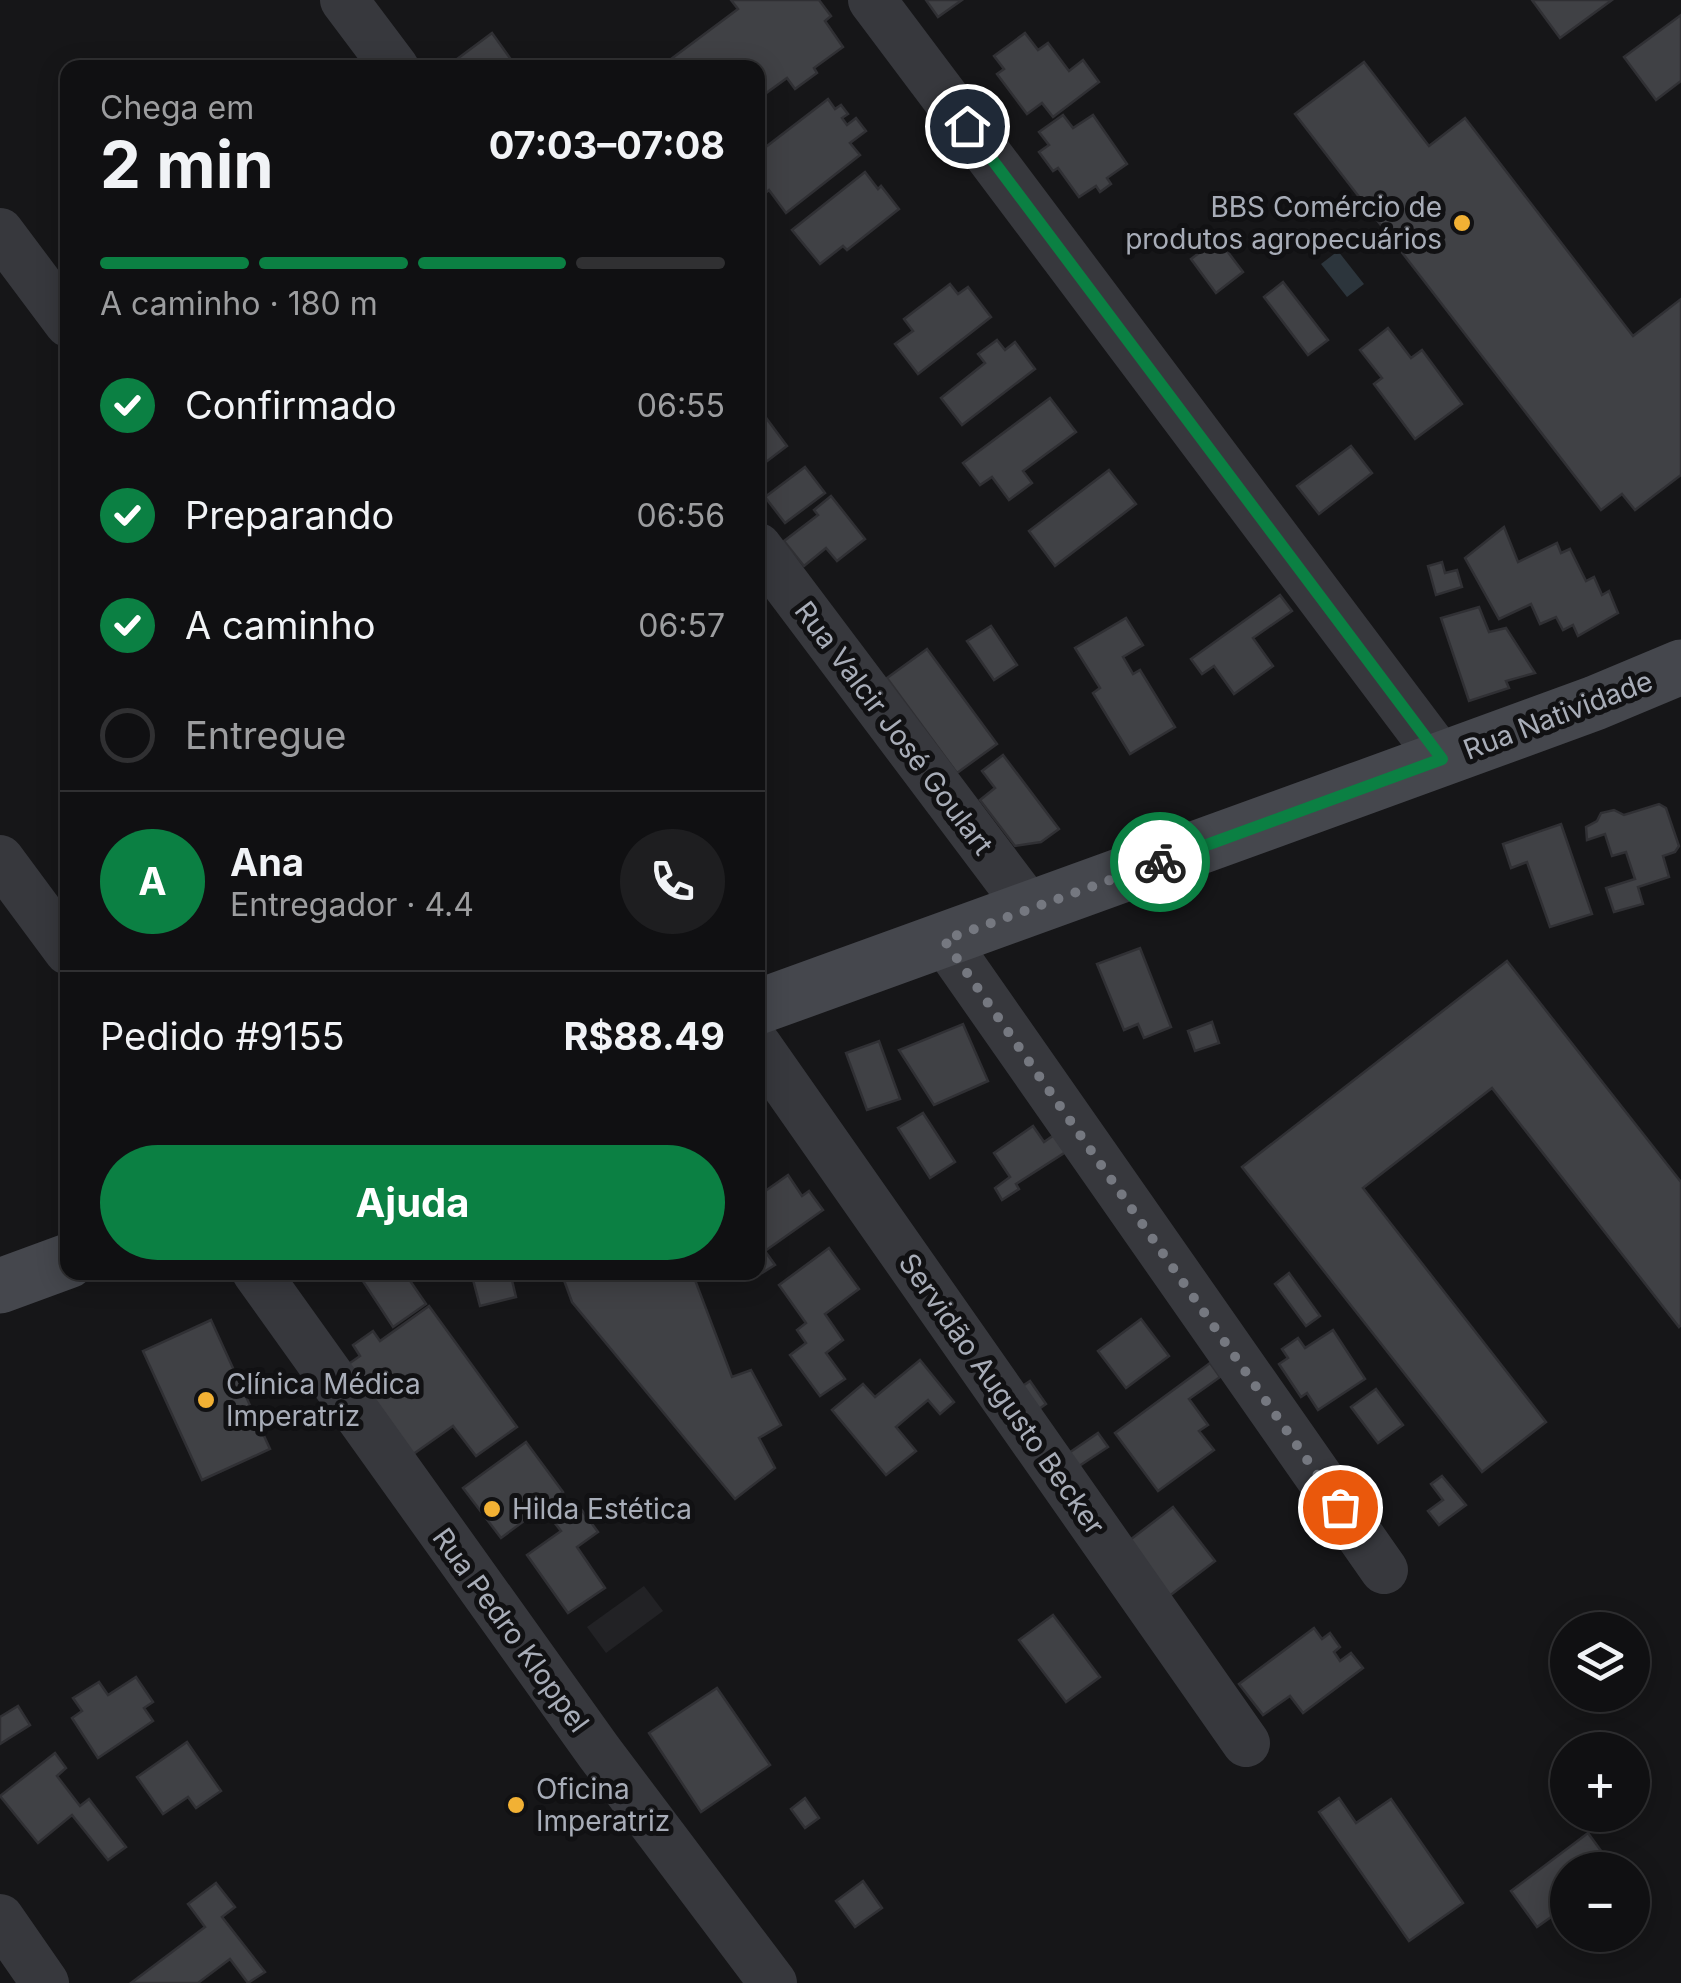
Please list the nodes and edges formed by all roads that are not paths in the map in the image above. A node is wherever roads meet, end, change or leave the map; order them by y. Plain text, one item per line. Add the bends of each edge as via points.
1 (344, 0) edge
2 (872, 0) edge
3 (389, 60) edge
4 (0, 232) edge
5 (60, 312) edge
6 (765, 556) edge
7 (1681, 667) edge
8 (1442, 759) junction
9 (0, 859) edge
10 (1031, 910) junction
11 (944, 940) junction
12 (60, 941) edge
13 (765, 1004) edge
14 (765, 1056) edge
15 (60, 1264) edge
16 (262, 1280) edge
17 (0, 1286) edge
18 (1384, 1570) dead end
19 (1246, 1743) dead end
20 (0, 1918) edge
21 (45, 1983) edge
22 (773, 1983) edge

1 - 3 street
2 - 8 street
4 - 5 street
6 - 10 street, Rua Valcir José Goulart
7 - 8 main road, Rua Natividade
8 - 10 main road, Rua Natividade
9 - 12 street
10 - 11 main road, Rua Natividade
11 - 13 main road, Rua Natividade
11 - 18 street
14 - 19 street, Servidão Augusto Becker
15 - 17 main road
16 - 22 street, Rua Pedro Kloppel
20 - 21 street

